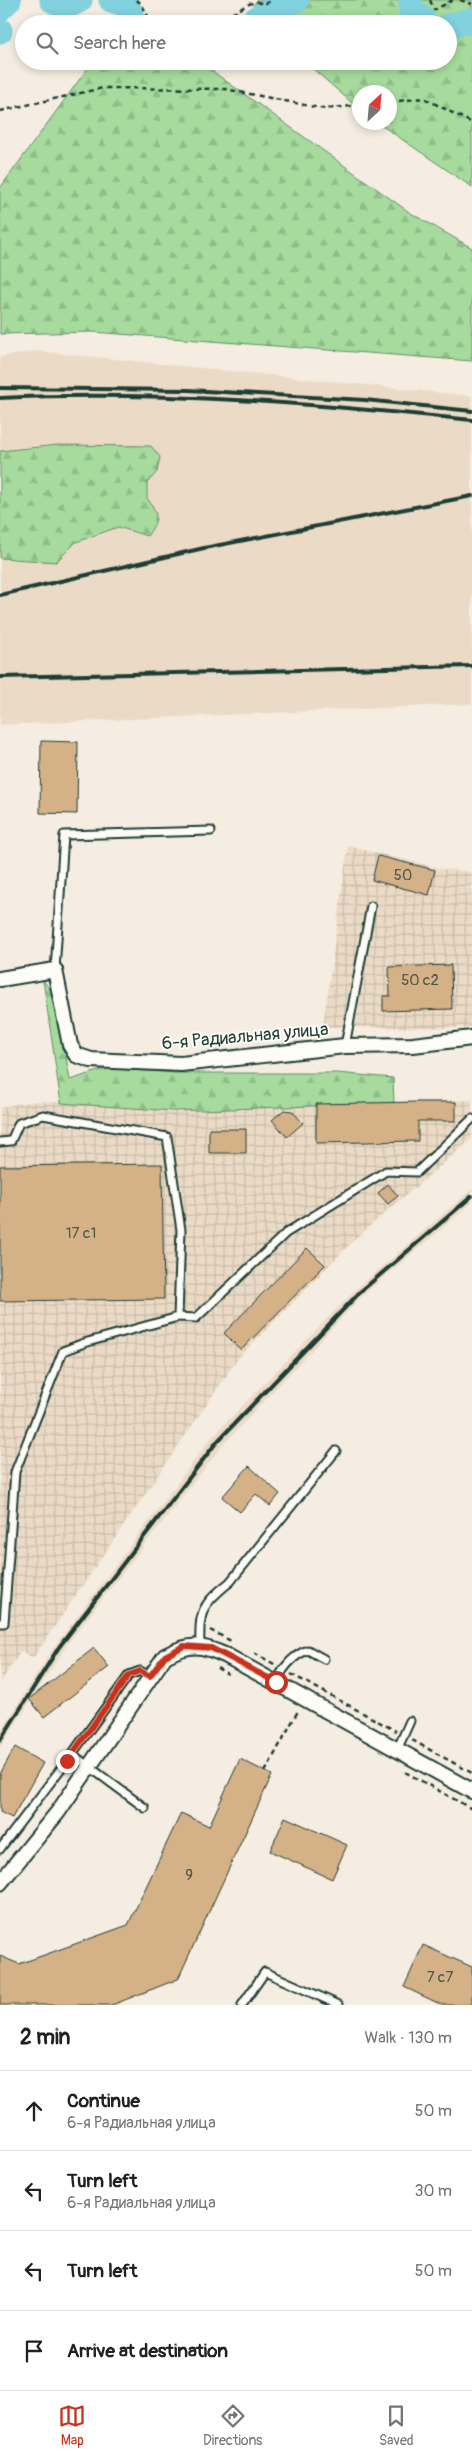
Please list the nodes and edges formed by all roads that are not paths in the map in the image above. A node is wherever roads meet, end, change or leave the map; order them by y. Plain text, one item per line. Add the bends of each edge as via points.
1 (211, 831) dead end
2 (371, 906) dead end
3 (55, 970) junction
4 (0, 979) edge
5 (472, 1038) edge
6 (345, 1046) junction
7 (472, 1119) edge
8 (0, 1142) edge
9 (178, 1317) junction
10 (336, 1451) dead end
11 (0, 1623) edge
12 (200, 1647) junction
13 (324, 1659) dead end
14 (150, 1676) junction
15 (276, 1682) junction
16 (410, 1720) dead end
17 (397, 1750) junction
18 (72, 1754) junction
19 (90, 1767) junction
20 (472, 1791) edge
21 (145, 1808) dead end
22 (0, 1849) edge
23 (0, 1883) edge
24 (242, 2005) edge
25 (339, 2005) edge

1 - 3 lane via 64,835
2 - 6 lane
3 - 4 street
3 - 6 street, 6-я Радиальная улица via 70,1045 76,1055 91,1060 181,1064
5 - 6 street, 6-я Радиальная улица via 413,1045
7 - 9 lane via 417,1172 386,1171 286,1233 196,1318
8 - 9 lane via 11,1141 19,1123 43,1115 167,1137 181,1230
9 - 11 lane via 63,1351 15,1472 4,1623
10 - 12 lane via 230,1582 202,1611
12 - 14 street via 184,1646 165,1656
12 - 15 street via 211,1648
13 - 15 lane via 308,1650 300,1653 283,1669
14 - 18 lane via 140,1671 129,1675
14 - 19 street
15 - 17 street
16 - 17 lane
17 - 20 street
18 - 19 lane
18 - 22 lane
19 - 21 lane
19 - 23 street
24 - 25 lane via 265,1972

